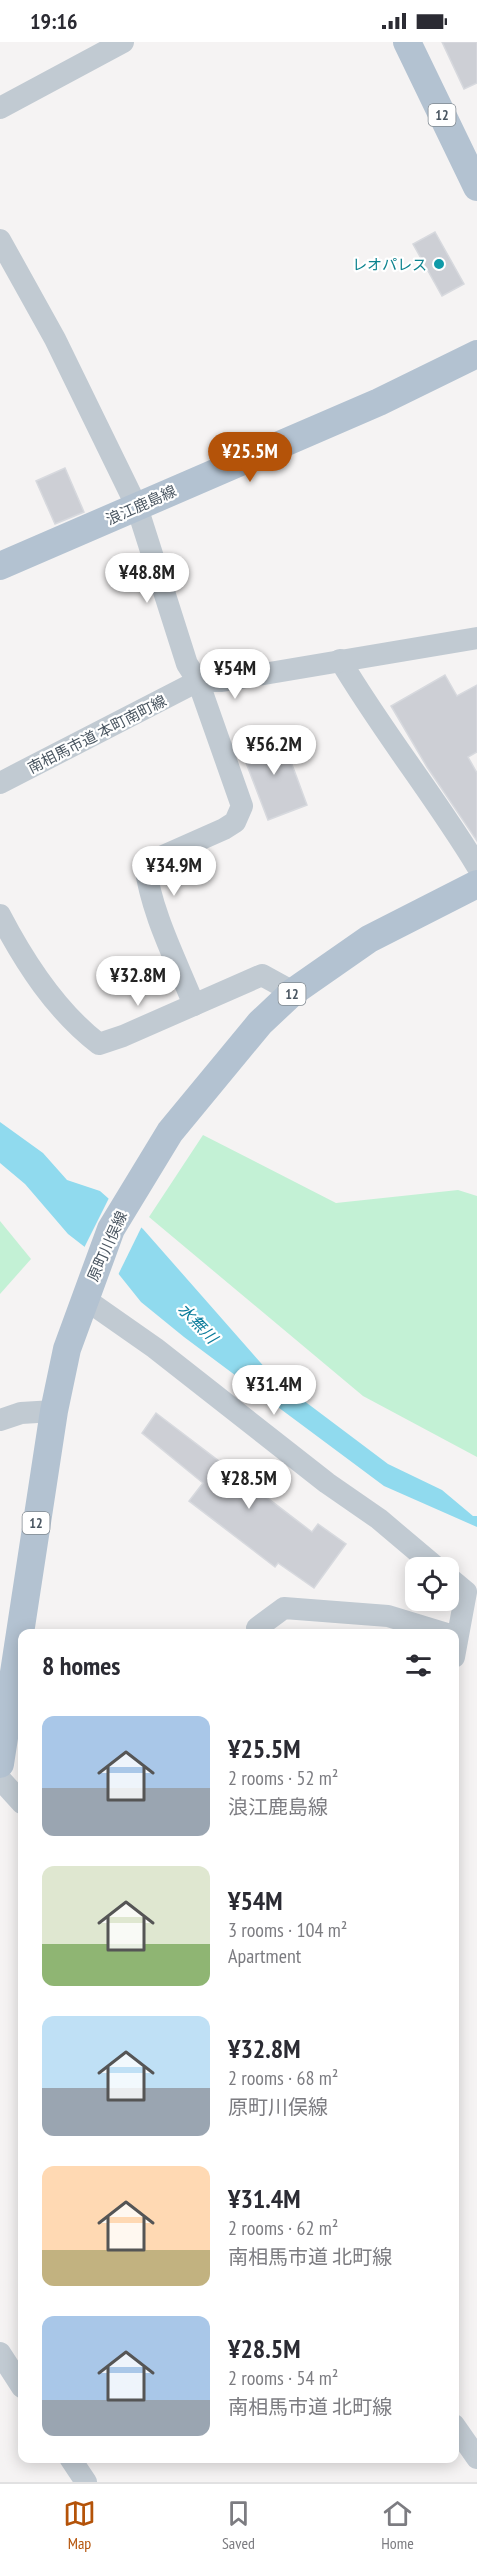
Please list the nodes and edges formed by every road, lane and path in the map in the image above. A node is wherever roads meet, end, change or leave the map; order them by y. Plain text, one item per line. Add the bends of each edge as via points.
1 (123, 42) edge
2 (407, 42) edge
3 (0, 108) edge
4 (477, 187) edge
5 (0, 240) edge
6 (477, 354) edge
7 (137, 507) junction
8 (0, 567) edge
9 (477, 638) edge
10 (340, 660) junction
11 (198, 681) junction
12 (0, 783) edge
13 (477, 866) edge
14 (477, 884) edge
15 (0, 915) edge
16 (293, 992) junction
17 (194, 1005) junction
18 (87, 1293) junction
19 (54, 1411) junction
20 (0, 1420) edge
21 (424, 1557) edge
22 (459, 1586) edge
23 (472, 1597) edge
24 (19, 1629) edge
25 (258, 1629) edge
26 (421, 1629) edge
27 (458, 1629) edge
28 (18, 1635) edge
29 (2, 1734) edge
30 (0, 1764) edge
31 (0, 1779) edge
32 (18, 1799) edge
33 (0, 2354) edge
34 (18, 2381) edge
35 (459, 2432) edge
36 (477, 2458) edge
37 (73, 2463) edge
38 (86, 2482) edge

1 - 3 street
2 - 4 main road, 12
5 - 7 street via 55,339
6 - 7 main road, 浪江鹿島線 via 379,402
7 - 8 main road, 浪江鹿島線
7 - 11 street via 187,664
9 - 10 street, 南相馬市道 本町南町線
10 - 11 street, 南相馬市道 本町南町線 via 222,681
10 - 13 street
11 - 12 street, 南相馬市道 本町南町線
11 - 17 street via 242,806 235,822 224,829 145,864 161,923
14 - 16 main road, 原町川俣線 / 12 via 369,939
15 - 17 street via 39,980 77,1027 99,1044
16 - 17 street via 262,975
16 - 18 main road, 原町川俣線 / 12 via 260,1023 170,1132 111,1229
18 - 19 main road, 原町川俣線 / 12 via 68,1348
18 - 21 street
19 - 20 street via 21,1413
19 - 24 main road, 原町川俣線 / 12
22 - 23 street
23 - 27 street
25 - 26 street via 284,1608 387,1616
28 - 29 main road, 原町川俣線 / 12
29 - 30 main road, 原町川俣線 / 12
31 - 32 street
33 - 34 street
35 - 36 street
37 - 38 street

